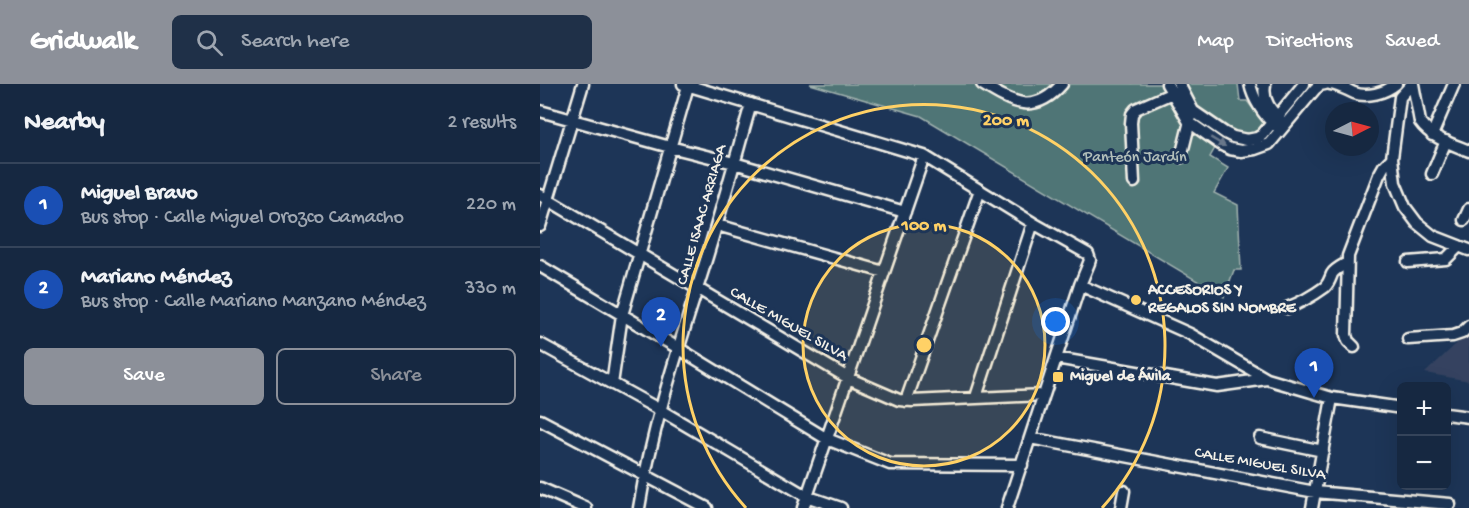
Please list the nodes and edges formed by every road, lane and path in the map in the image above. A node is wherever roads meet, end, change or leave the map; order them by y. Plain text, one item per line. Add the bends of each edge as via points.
1 (583, 84) edge
2 (982, 84) edge
3 (1062, 84) edge
4 (1250, 84) edge
5 (1263, 84) edge
6 (1304, 84) edge
7 (1325, 84) edge
8 (1330, 84) edge
9 (1396, 84) edge
10 (1412, 84) edge
11 (1454, 84) edge
12 (686, 85) edge
13 (1177, 87) edge
14 (1296, 89) edge
15 (751, 104) junction
16 (540, 111) edge
17 (1193, 111) junction
18 (572, 120) junction
19 (1189, 122) junction
20 (1279, 123) junction
21 (1432, 135) junction
22 (1446, 141) junction
23 (670, 147) junction
24 (1469, 151) edge
25 (924, 156) junction
26 (1181, 156) dead end
27 (1392, 158) junction
28 (734, 163) junction
29 (1432, 174) dead end
30 (1134, 182) dead end
31 (980, 190) junction
32 (544, 197) edge
33 (1469, 208) edge
34 (905, 212) junction
35 (1464, 220) dead end
36 (1034, 223) junction
37 (717, 225) junction
38 (540, 226) edge
39 (1464, 248) edge
40 (640, 254) junction
41 (1408, 262) dead end
42 (1347, 263) junction
43 (540, 266) edge
44 (884, 272) junction
45 (1080, 285) junction
46 (697, 289) junction
47 (1287, 308) dead end
48 (622, 315) junction
49 (1469, 326) edge
50 (1408, 339) dead end
51 (540, 344) edge
52 (1354, 347) dead end
53 (678, 348) junction
54 (1056, 358) junction
55 (848, 378) junction
56 (1267, 380) junction
57 (612, 384) junction
58 (1044, 395) junction
59 (976, 397) junction
60 (1332, 398) junction
61 (906, 401) junction
62 (1397, 407) edge
63 (660, 410) junction
64 (1451, 415) edge
65 (1469, 417) edge
66 (540, 420) edge
67 (1030, 438) junction
68 (1260, 438) dead end
69 (827, 439) junction
70 (1323, 451) junction
71 (1022, 465) junction
72 (644, 475) junction
73 (540, 488) edge
74 (1124, 491) dead end
75 (1315, 492) junction
76 (807, 496) junction
77 (1450, 504) dead end
78 (586, 508) edge
79 (639, 508) edge
80 (707, 508) edge
81 (803, 508) edge
82 (841, 508) edge
83 (1007, 508) edge
84 (1121, 508) edge
85 (1312, 508) edge

1 - 18 street
2 - 3 street via 1007,99 1026,103 1046,100
4 - 20 street via 1254,98
5 - 20 street via 1265,99
6 - 14 street
7 - 20 street
8 - 9 street via 1366,95 1384,92
10 - 21 street via 1420,122
10 - 27 street via 1400,98
11 - 21 street
12 - 15 street
12 - 23 street
13 - 17 street
13 - 19 street
13 - 30 street via 1132,114
14 - 20 street
15 - 25 street
15 - 28 street, CALLE ISAAC ARRIAGA
16 - 18 street
17 - 19 street
17 - 20 street via 1242,140 1262,135
18 - 23 street
18 - 32 street
19 -> 20 street via 1220,144 1241,151 1269,144
19 - 26 street
21 - 22 street
22 - 24 street
22 - 29 street
23 - 28 street
23 - 40 street
25 - 31 street
25 - 34 street
27 - 39 street via 1395,183 1410,216 1433,236
27 - 42 street via 1379,175
28 - 34 street
28 - 37 street, CALLE ISAAC ARRIAGA
31 - 36 street
31 - 61 street
32 - 38 street
32 - 40 street, CALLE MIGUEL SILVA
33 - 35 street
34 - 44 street
36 - 45 street via 1089,257
36 - 59 street
37 - 44 street
37 - 46 street, CALLE ISAAC ARRIAGA
39 - 41 street via 1446,259
40 - 46 street, CALLE MIGUEL SILVA
40 - 48 street
42 - 47 street via 1336,269 1325,287
42 - 52 street via 1346,335
43 - 48 street
44 - 55 street
45 - 54 street
45 - 56 street via 1190,334
46 - 53 street, CALLE ISAAC ARRIAGA
46 - 55 street, CALLE MIGUEL SILVA
48 - 53 street
48 - 57 street
49 - 50 street via 1453,336
51 - 57 street
53 - 63 street, CALLE ISAAC ARRIAGA
53 - 69 street
54 - 56 street via 1217,386
54 - 58 street
55 - 61 street, CALLE MIGUEL SILVA
55 - 69 street
56 - 60 street
57 - 63 street
58 - 59 street, CALLE MIGUEL SILVA
58 - 67 street
59 - 61 street, CALLE MIGUEL SILVA
60 - 62 street
60 - 70 street
63 - 72 street, CALLE ISAAC ARRIAGA
63 - 76 street
64 - 65 street
66 - 72 street
67 - 71 street
67 - 75 street, CALLE MIGUEL SILVA
68 - 70 street
69 - 71 street via 890,464
69 - 76 street
70 - 75 street
71 - 83 street
72 - 79 street, CALLE ISAAC ARRIAGA
72 - 80 street
73 - 78 street
74 - 84 street
75 - 77 street, CALLE MIGUEL SILVA
75 - 85 street
76 - 81 street
76 - 82 street

